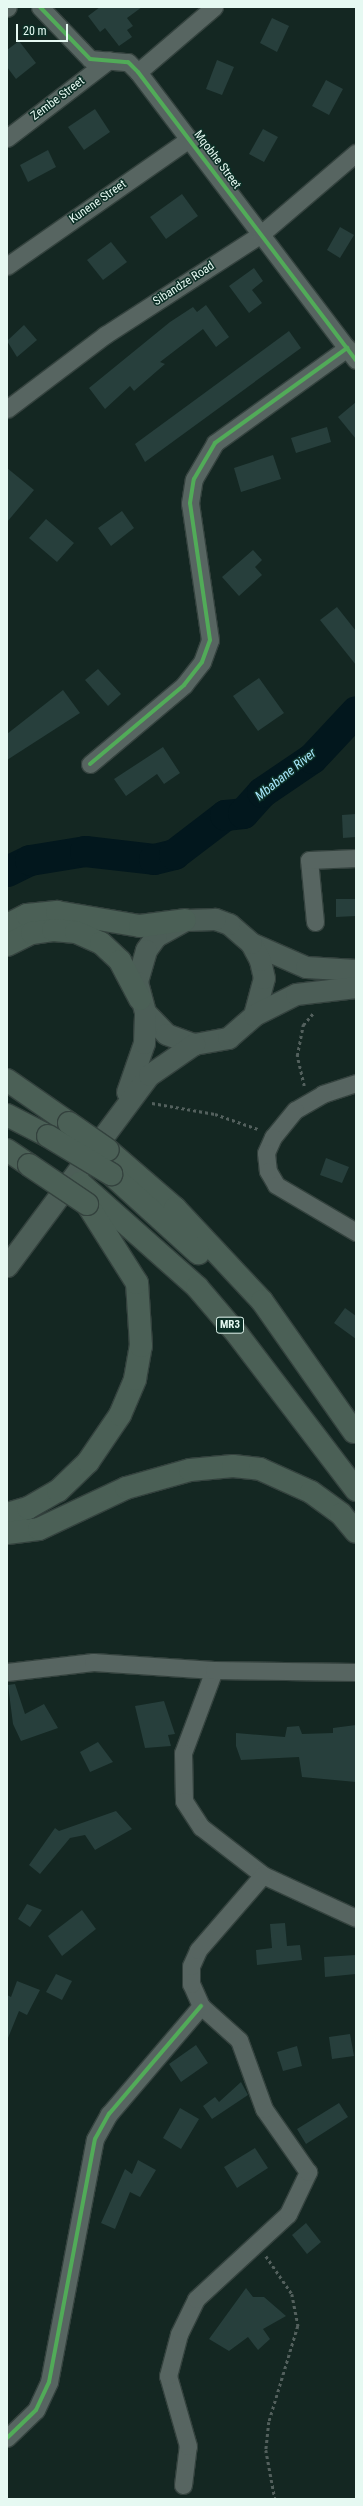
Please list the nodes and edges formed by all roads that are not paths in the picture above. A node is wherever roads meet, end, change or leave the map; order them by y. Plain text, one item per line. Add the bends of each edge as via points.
1 (40, 7) edge
2 (214, 7) edge
3 (109, 60) junction
4 (138, 72) junction
5 (7, 138) edge
6 (189, 139) junction
7 (356, 153) edge
8 (261, 234) junction
9 (7, 266) edge
10 (351, 354) edge
11 (7, 409) edge
12 (90, 764) dead end
13 (356, 858) edge
14 (185, 920) junction
15 (315, 922) dead end
16 (7, 925) edge
17 (251, 942) junction
18 (7, 945) edge
19 (356, 970) edge
20 (356, 987) edge
21 (143, 1006) junction
22 (254, 1015) junction
23 (194, 1044) junction
24 (7, 1080) edge
25 (356, 1083) edge
26 (117, 1114) junction
27 (7, 1115) edge
28 (7, 1139) edge
29 (22, 1155) edge
30 (356, 1232) edge
31 (7, 1266) edge
32 (355, 1434) edge
33 (356, 1490) edge
34 (7, 1514) edge
35 (356, 1532) edge
36 (7, 1534) edge
37 (214, 1670) junction
38 (7, 1672) edge
39 (356, 1672) edge
40 (263, 1875) junction
41 (356, 1918) edge
42 (201, 2006) junction
43 (7, 2438) edge
44 (184, 2485) dead end

1 - 3 street, Mqobhe Street via 90,59
2 - 4 street
3 - 4 street, Mqobhe Street via 128,62
3 - 5 street, Zembe Street
4 - 6 street, Mqobhe Street
6 - 8 street, Mqobhe Street
6 - 9 street, Kunene Street
7 - 8 street, Sibandze Road
8 - 10 street, Mqobhe Street
8 - 11 street, Sibandze Road via 105,335
10 - 12 street via 215,443 194,479 190,503 210,640 202,662 184,684
13 - 15 street via 309,860
14 - 16 highway via 140,926 58,912 26,915
14 - 17 main road via 215,919 229,924
14 - 21 main road via 160,933 146,950 137,982
17 - 19 main road via 306,968
17 - 22 main road via 260,960 264,978
18 - 21 highway via 32,934 53,930 76,932 101,943 120,961
20 - 22 main road via 296,994
21 - 23 main road via 166,1034
21 - 26 main road via 144,1043 136,1073
22 - 23 main road via 228,1038
23 - 26 main road via 149,1075
24 - 32 highway, bridge via 108,1150 175,1208 262,1301
25 - 30 street via 323,1094 303,1106 273,1137 266,1154 268,1171 276,1185
26 - 31 main road
27 - 32 highway, MR3, bridge via 111,1174 159,1214 247,1303
28 - 29 highway, MR3
29 - 33 highway, MR3 via 80,1183 197,1287 238,1335
29 - 34 highway, bridge via 87,1204 137,1283 141,1340 135,1379 120,1416 88,1462 58,1491 28,1508
35 - 36 highway via 341,1514 311,1492 260,1469 233,1466 190,1470 126,1488 40,1529
37 - 38 street via 93,1662
37 - 39 street
37 - 40 street via 183,1753 184,1801 201,1827
40 - 41 street
40 - 42 street via 198,1950 191,1966 191,1984
42 - 43 street via 146,2067 109,2114 95,2139 48,2382 36,2410
42 - 44 street via 239,2040 264,2109 308,2172 288,2214 196,2299 179,2334 168,2376 188,2446

